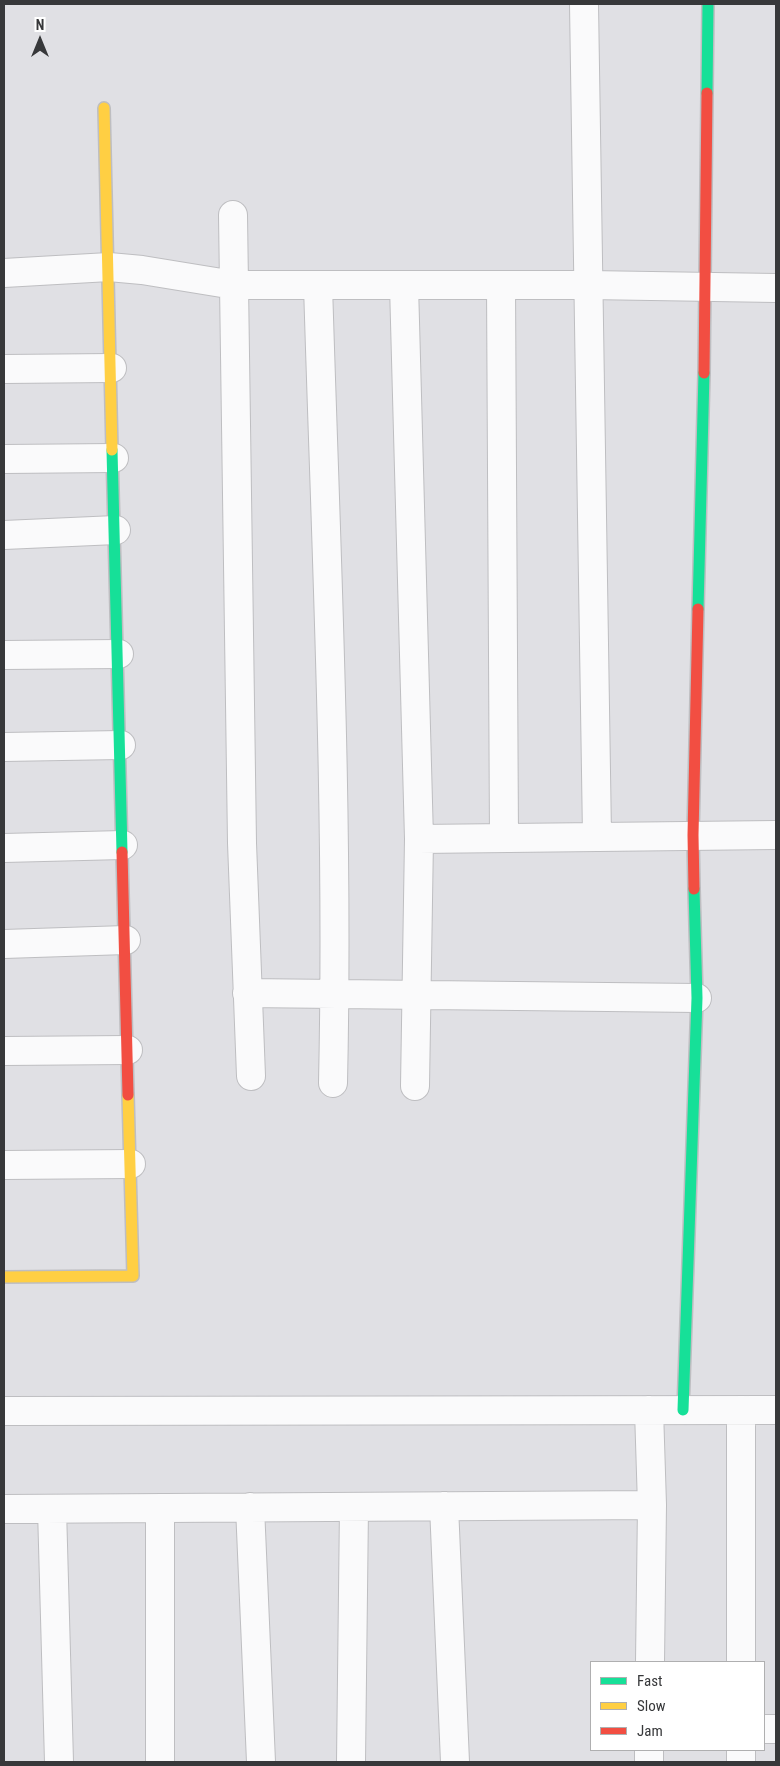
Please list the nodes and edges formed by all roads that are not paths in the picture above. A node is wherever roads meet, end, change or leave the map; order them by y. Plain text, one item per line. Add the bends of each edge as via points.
1 (584, 4) edge
2 (708, 4) edge
3 (104, 108) dead end
4 (233, 215) dead end
5 (109, 267) junction
6 (4, 273) edge
7 (234, 285) junction
8 (318, 285) junction
9 (404, 285) junction
10 (501, 285) junction
11 (588, 285) junction
12 (706, 288) junction
13 (776, 288) edge
14 (112, 368) junction
15 (4, 369) edge
16 (114, 458) junction
17 (4, 459) edge
18 (116, 530) junction
19 (4, 535) edge
20 (119, 654) junction
21 (4, 655) edge
22 (121, 745) junction
23 (4, 747) edge
24 (694, 835) junction
25 (776, 835) edge
26 (597, 836) junction
27 (504, 838) junction
28 (419, 839) junction
29 (123, 845) junction
30 (4, 848) edge
31 (126, 940) junction
32 (4, 944) edge
33 (247, 993) junction
34 (335, 994) junction
35 (417, 995) junction
36 (697, 998) junction
37 (128, 1050) junction
38 (4, 1051) edge
39 (251, 1076) dead end
40 (333, 1083) dead end
41 (415, 1086) dead end
42 (4, 1164) edge
43 (131, 1164) junction
44 (4, 1277) edge
45 (649, 1410) junction
46 (684, 1410) junction
47 (740, 1410) junction
48 (776, 1410) edge
49 (4, 1411) edge
50 (652, 1505) junction
51 (444, 1506) junction
52 (250, 1507) junction
53 (354, 1507) junction
54 (160, 1508) junction
55 (4, 1509) edge
56 (52, 1509) junction
57 (650, 1661) edge
58 (740, 1661) edge
59 (59, 1762) edge
60 (160, 1762) edge
61 (261, 1762) edge
62 (351, 1762) edge
63 (455, 1762) edge

1 - 11 street
2 - 12 street
3 - 5 street
4 - 7 street
5 - 6 street
5 - 7 street
5 - 14 street
7 - 8 street
7 - 33 street
8 - 9 street
8 - 34 street via 334,841
9 - 10 street
9 - 28 street
10 - 11 street
10 - 27 street
11 - 12 street
11 - 26 street
12 - 13 street
12 - 24 street
14 - 15 street
14 - 16 street
16 - 17 street
16 - 18 street
18 - 19 street
18 - 20 street
20 - 21 street
20 - 22 street
22 - 23 street
22 - 29 street
24 - 25 street
24 - 26 street
24 - 36 street
26 - 27 street
27 - 28 street
28 - 35 street
29 - 30 street
29 - 31 street
31 - 32 street
31 - 37 street
33 - 34 street
33 - 39 street
34 - 35 street
34 - 40 street
35 - 36 street
35 - 41 street
36 - 46 street
37 - 38 street
37 - 43 street
42 - 43 street
43 - 44 street via 134,1276
45 - 46 street
45 - 49 street
45 - 50 street
46 - 47 street
47 - 48 street
47 - 58 street
50 - 51 street
50 - 57 street
51 - 53 street
51 - 63 street
52 - 53 street
52 - 54 street
52 - 61 street
53 - 62 street
54 - 56 street
54 - 60 street
55 - 56 street
56 - 59 street

